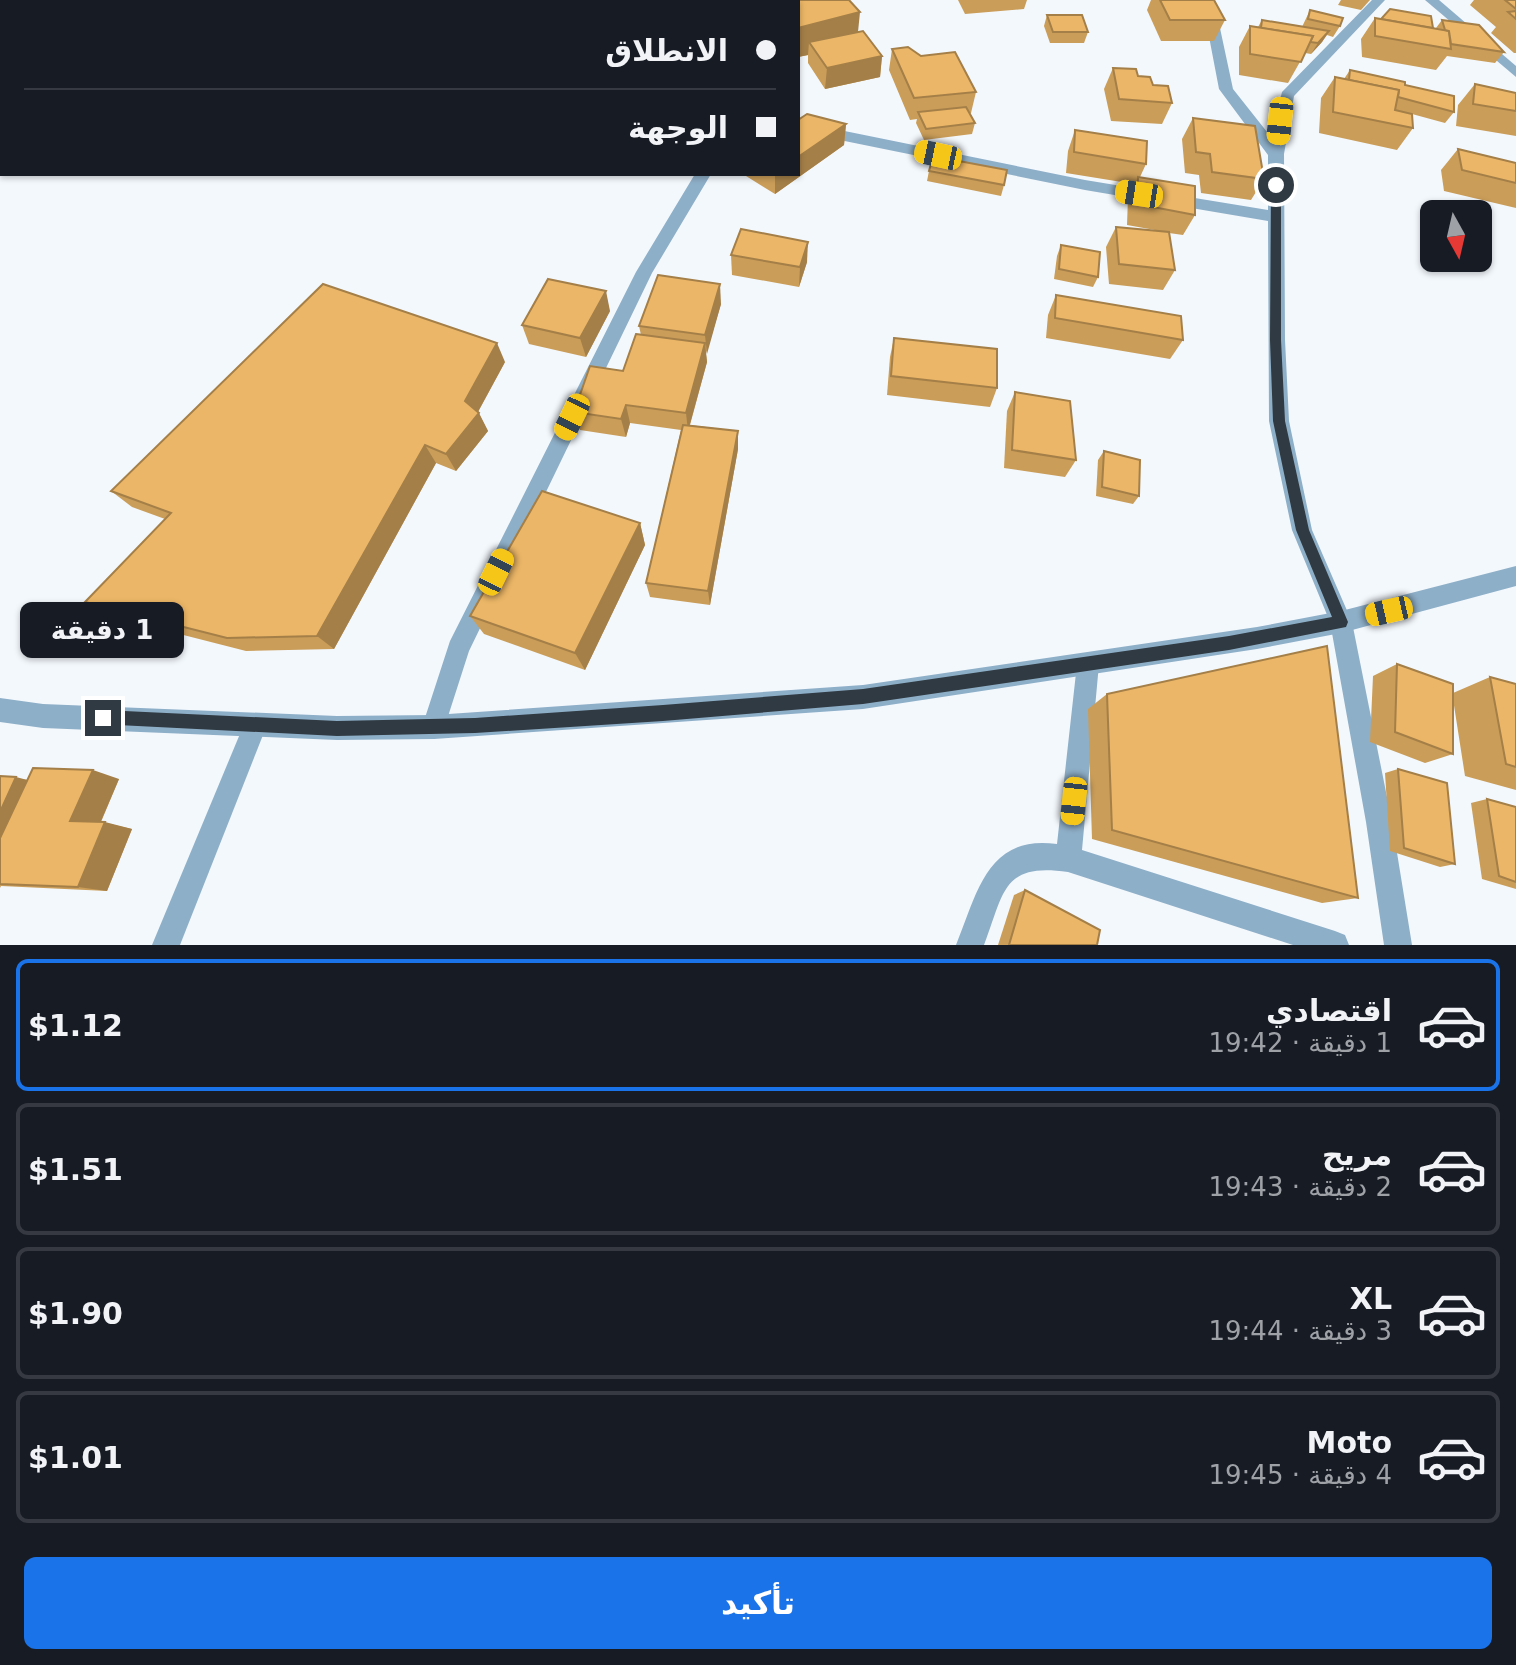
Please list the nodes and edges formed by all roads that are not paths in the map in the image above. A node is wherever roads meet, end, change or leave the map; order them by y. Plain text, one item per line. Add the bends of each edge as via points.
1 (1208, 0) edge
2 (1379, 0) edge
3 (1431, 0) edge
4 (1516, 73) edge
5 (800, 130) edge
6 (1276, 154) junction
7 (702, 176) edge
8 (1275, 217) junction
9 (1516, 576) edge
10 (1341, 622) junction
11 (1088, 664) junction
12 (0, 710) edge
13 (255, 725) junction
14 (434, 727) junction
15 (1068, 859) junction
16 (166, 945) edge
17 (970, 945) edge
18 (1335, 945) edge
19 (1398, 945) edge

1 - 6 street via 1226,89
2 - 6 street via 1287,95
3 - 4 street
5 - 8 street
6 - 8 street
7 - 14 street via 644,272 458,649
8 - 10 street via 1279,421 1302,530
9 - 10 street
10 - 11 street
10 - 19 street
11 - 14 street via 863,697
11 - 15 street
12 - 13 street
13 - 14 street
13 - 16 street
15 - 17 street via 1045,853 1013,859 1003,869
15 - 18 street

